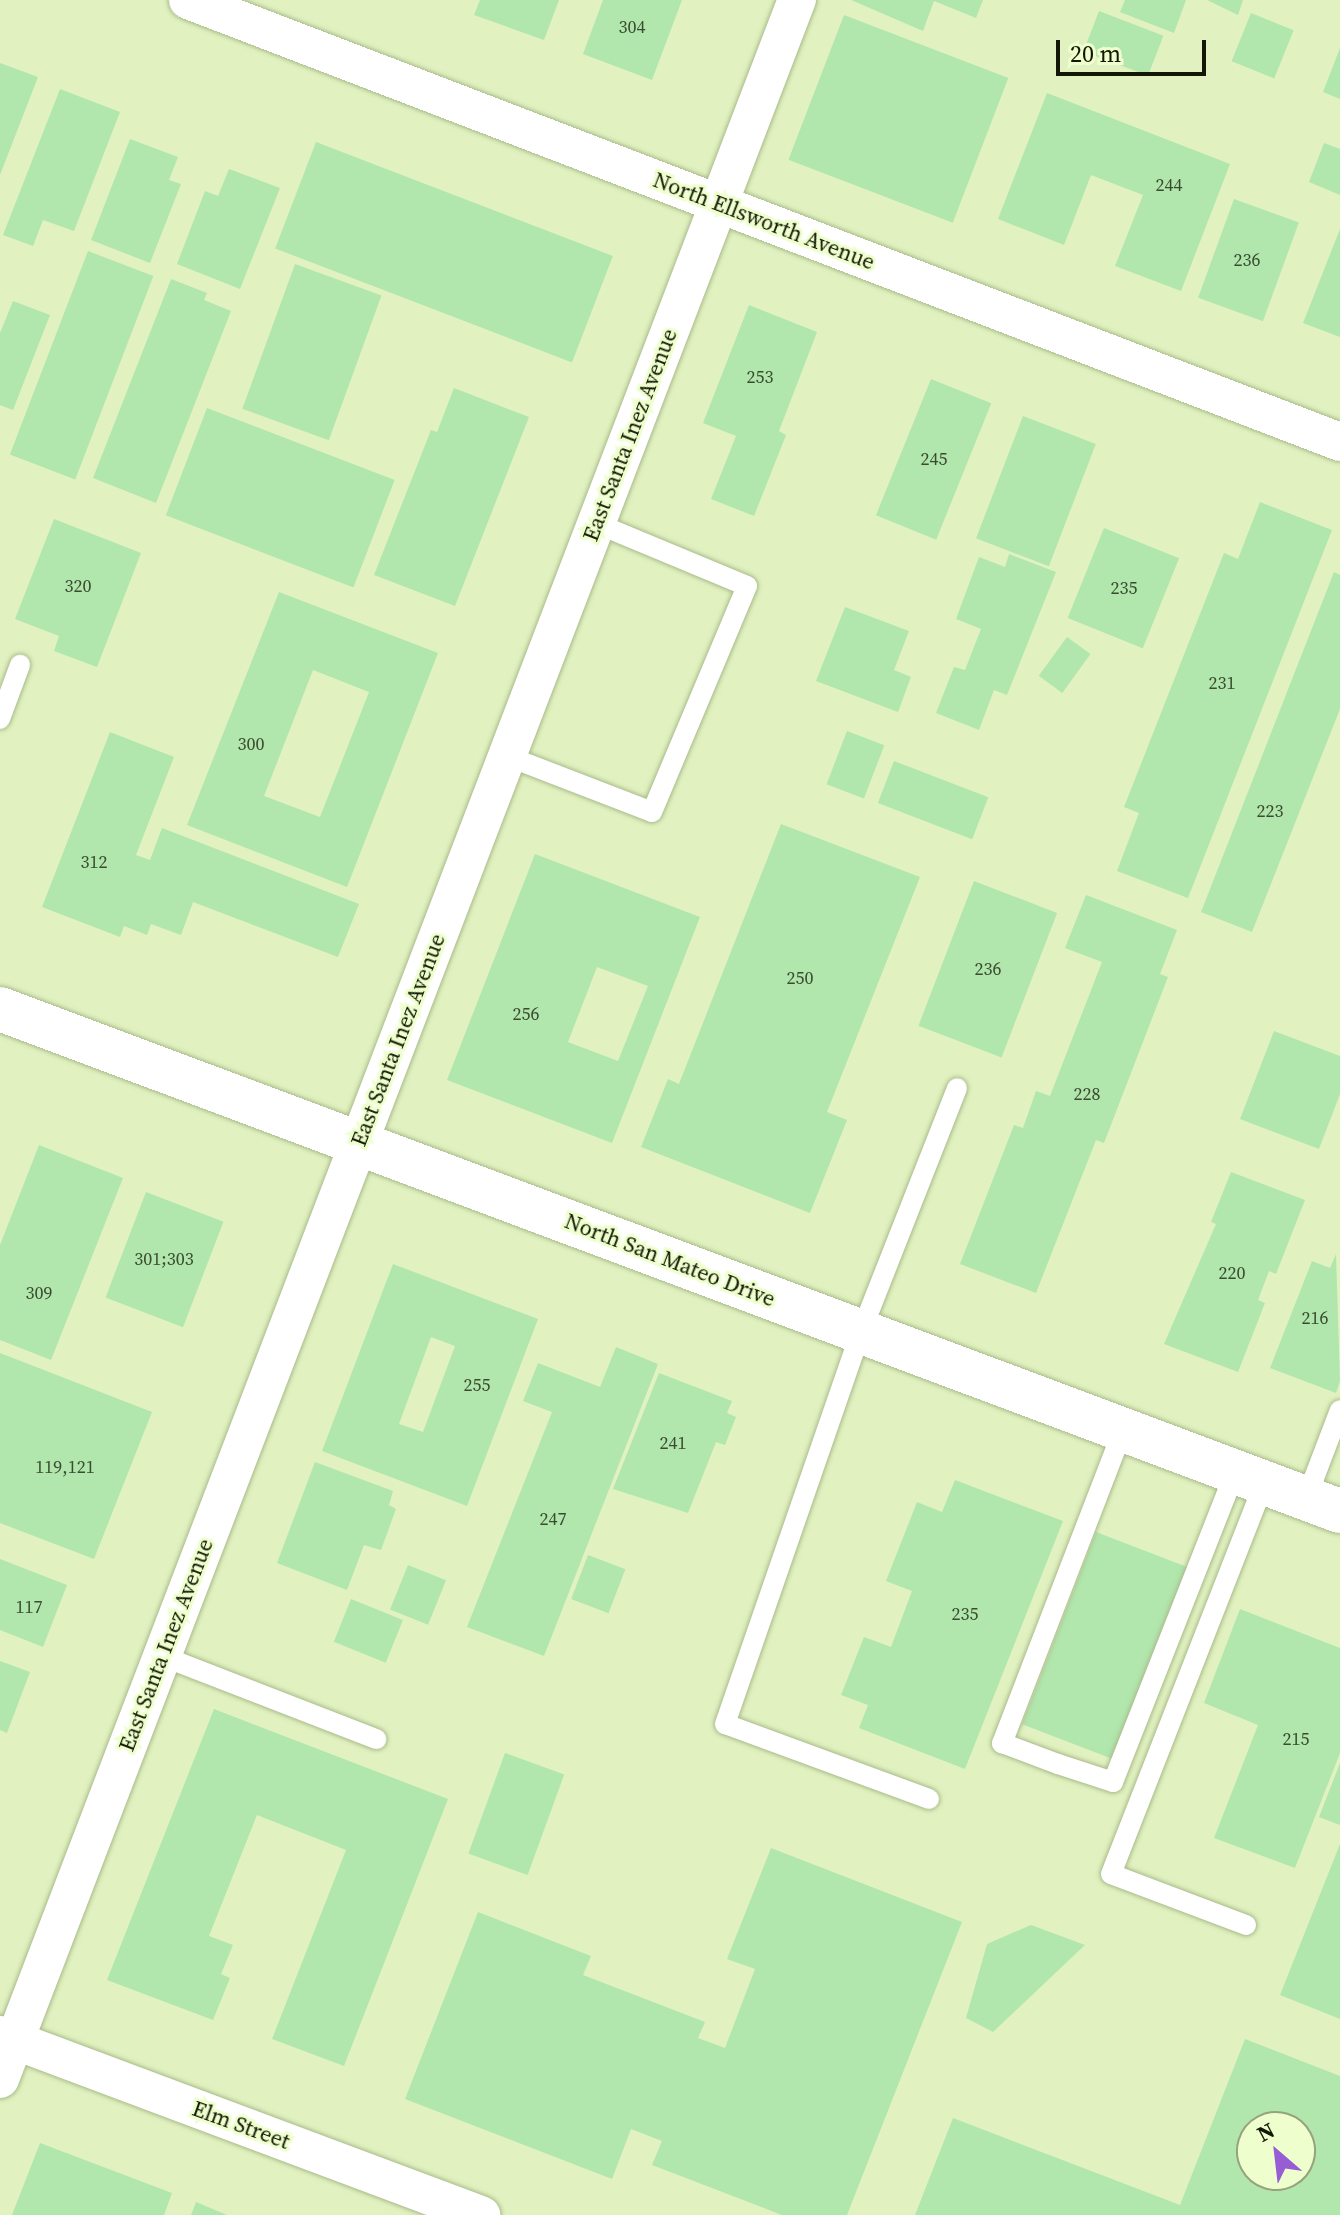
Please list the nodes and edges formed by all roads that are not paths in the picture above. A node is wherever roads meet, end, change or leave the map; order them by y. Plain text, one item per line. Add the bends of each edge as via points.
1 (188, 0) edge
2 (797, 0) edge
3 (718, 204) junction
4 (1340, 442) edge
5 (596, 523) junction
6 (20, 665) dead end
7 (0, 719) edge
8 (507, 756) junction
9 (0, 1009) edge
10 (957, 1088) dead end
11 (359, 1144) junction
12 (861, 1332) junction
13 (1340, 1410) edge
14 (1123, 1430) junction
15 (1249, 1477) junction
16 (1323, 1505) edge
17 (162, 1656) junction
18 (376, 1739) dead end
19 (929, 1799) dead end
20 (1246, 1925) dead end
21 (7, 2038) edge
22 (0, 2079) edge
23 (481, 2215) edge

1 - 3 street, North Ellsworth Avenue
2 - 3 street, East Santa Inez Avenue
3 - 4 street, North Ellsworth Avenue
3 - 5 street, East Santa Inez Avenue
5 - 8 street, East Santa Inez Avenue
5 - 8 lane via 747,586 652,812
6 - 7 lane
8 - 11 street, East Santa Inez Avenue
9 - 11 main road, North San Mateo Drive
10 - 12 lane
11 - 12 main road, North San Mateo Drive
11 - 17 street, East Santa Inez Avenue
12 - 14 main road, North San Mateo Drive
12 - 19 lane via 725,1724
13 - 16 lane
14 - 15 main road, North San Mateo Drive
14 - 15 lane via 1002,1743 1113,1782
15 - 16 main road, North San Mateo Drive
15 - 20 lane via 1111,1874
17 - 18 lane
17 - 21 street, East Santa Inez Avenue
21 - 22 street, East Santa Inez Avenue
21 - 23 street, Elm Street

